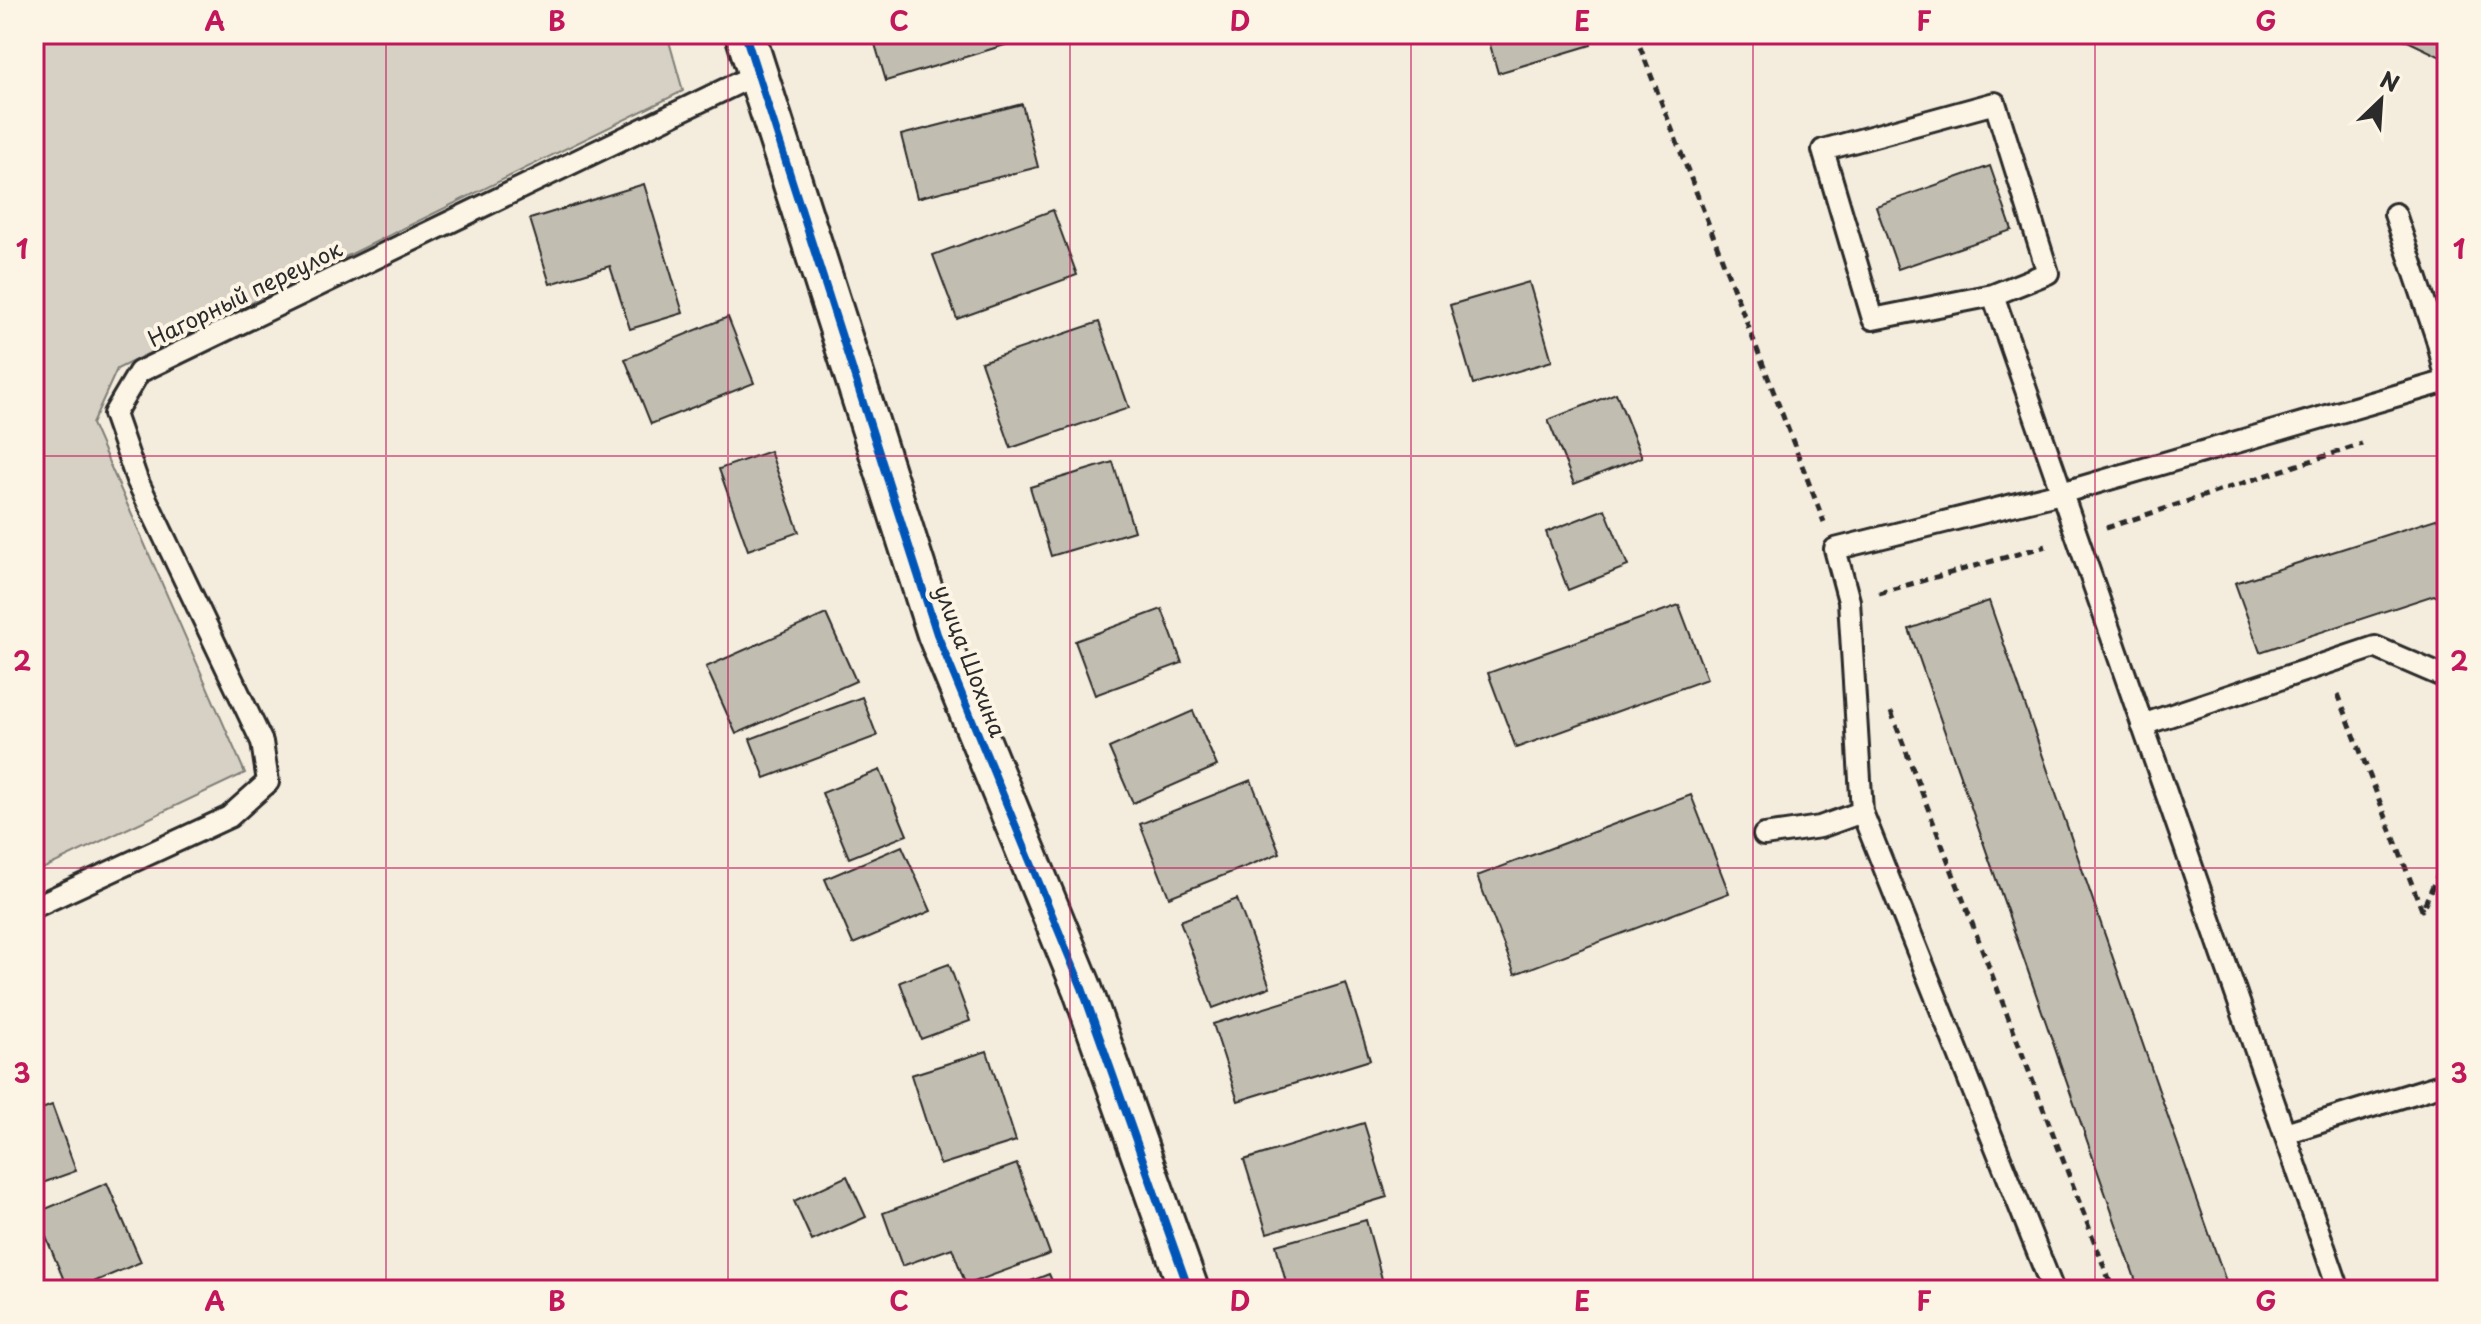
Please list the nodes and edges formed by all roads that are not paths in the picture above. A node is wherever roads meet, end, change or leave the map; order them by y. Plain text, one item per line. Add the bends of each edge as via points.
1 (745, 34) edge
2 (759, 73) junction
3 (2395, 214) dead end
4 (1993, 295) junction
5 (2442, 338) edge
6 (2447, 381) edge
7 (2061, 493) junction
8 (2447, 678) edge
9 (2142, 725) junction
10 (1862, 812) junction
11 (1764, 835) dead end
12 (34, 907) edge
13 (2447, 1083) edge
14 (2285, 1133) junction
15 (1189, 1290) edge
16 (2053, 1290) edge
17 (2339, 1290) edge

1 - 2 street, улица Шохина
2 - 12 lane, Нагорный переулок via 139,372 114,414 137,480 262,742 268,782 229,817
2 - 15 street, улица Шохина via 937,634 1082,988
3 - 5 lane
4 - 4 lane via 2048,273 1995,103 1823,150 1873,319
4 - 7 lane
5 - 6 lane
6 - 7 lane
7 - 9 lane
7 - 10 lane via 1835,549 1849,601
8 - 9 lane via 2375,647
9 - 14 lane
10 - 11 lane via 1820,827
10 - 16 lane
13 - 14 lane
14 - 17 lane

